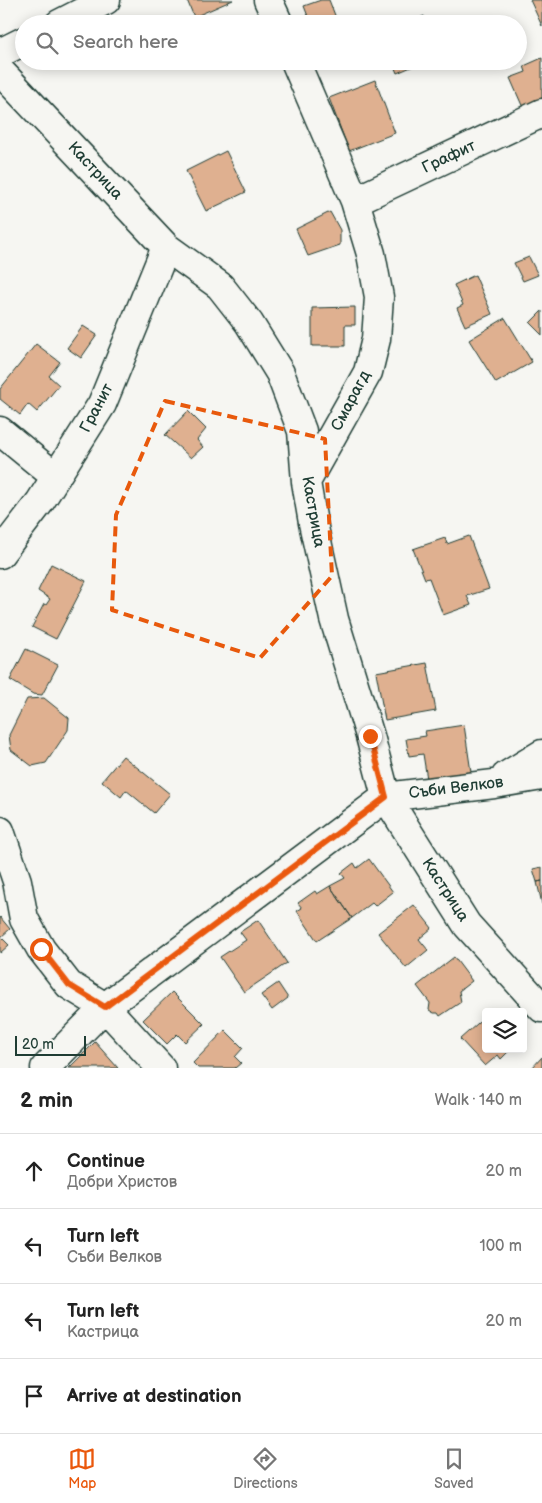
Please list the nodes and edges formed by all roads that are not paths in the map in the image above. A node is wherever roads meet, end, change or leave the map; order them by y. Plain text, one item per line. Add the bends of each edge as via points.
1 (106, 0) edge
2 (268, 0) edge
3 (77, 15) edge
4 (275, 15) edge
5 (15, 46) edge
6 (0, 53) edge
7 (299, 70) edge
8 (0, 71) edge
9 (542, 113) edge
10 (355, 201) junction
11 (166, 247) junction
12 (0, 431) edge
13 (56, 477) junction
14 (306, 482) junction
15 (0, 554) edge
16 (542, 754) edge
17 (542, 776) edge
18 (494, 784) junction
19 (386, 797) junction
20 (0, 831) edge
21 (105, 1007) junction
22 (542, 1008) edge
23 (45, 1068) edge
24 (161, 1068) edge

1 - 3 street
2 - 4 street
5 - 6 street
7 - 10 street
8 - 11 street, Кастрица
9 - 10 street, Графит
10 - 14 street, Смарагд via 371,254 379,297 376,339 368,372
11 - 13 street, Гранит via 102,404
11 - 14 street, Кастрица via 220,286 249,323 280,373 302,431
12 - 13 street
13 - 15 street, Гранит
14 - 19 street, Кастрица via 334,619
16 - 18 street
17 - 18 street, Съби Велков
18 - 19 street, Съби Велков
19 - 21 street, Съби Велков
19 - 22 street, Кастрица via 467,925
20 - 21 street via 24,919 41,949 69,985
21 - 23 street, Съби Велков
21 - 24 street

